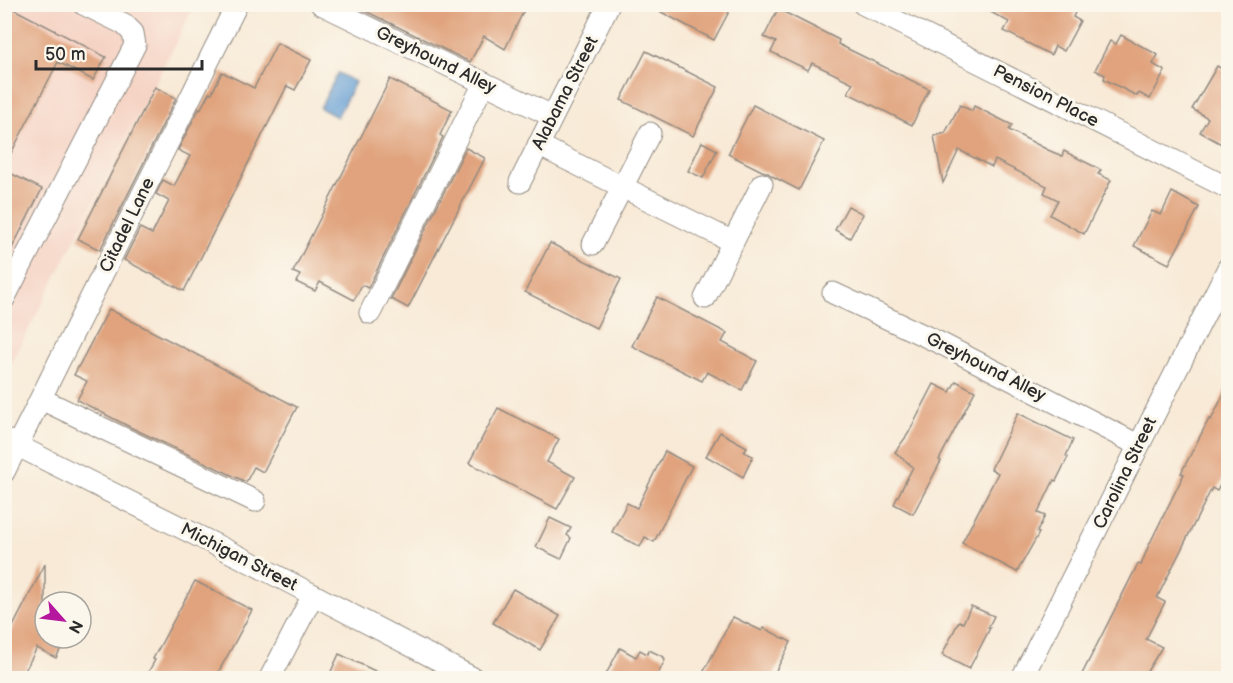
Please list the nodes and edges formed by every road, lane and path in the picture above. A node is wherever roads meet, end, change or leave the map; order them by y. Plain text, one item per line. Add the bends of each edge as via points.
1 (83, 4) edge
2 (237, 4) edge
3 (321, 4) edge
4 (609, 4) edge
5 (863, 4) edge
6 (484, 83) junction
7 (552, 116) junction
8 (650, 133) dead end
9 (538, 145) junction
10 (520, 182) dead end
11 (762, 184) dead end
12 (622, 187) junction
13 (1228, 188) edge
14 (733, 242) junction
15 (593, 244) dead end
16 (1228, 268) edge
17 (7, 290) edge
18 (833, 293) dead end
19 (705, 298) dead end
20 (370, 313) dead end
21 (41, 399) junction
22 (11, 442) edge
23 (1138, 445) junction
24 (4, 472) edge
25 (255, 501) dead end
26 (313, 595) junction
27 (270, 678) edge
28 (473, 678) edge
29 (1022, 678) edge

1 - 17 street via 124,24 134,33 135,45
2 - 21 street, Citadel Lane
3 - 6 street, Greyhound Alley
4 - 7 street, Alabama Street
5 - 13 street, Pension Place
6 - 7 street, Greyhound Alley
6 - 20 street
7 - 9 street, Alabama Street
8 - 12 street
9 - 10 street, Alabama Street
9 - 12 street
11 - 14 street
12 - 14 street
12 - 15 street
14 - 19 street
16 - 23 street, Carolina Street
18 - 23 street, Greyhound Alley
21 - 22 street, Citadel Lane
21 - 25 street
22 - 24 street, Citadel Lane
22 - 26 street, Michigan Street
23 - 29 street, Carolina Street
26 - 27 street
26 - 28 street, Michigan Street

